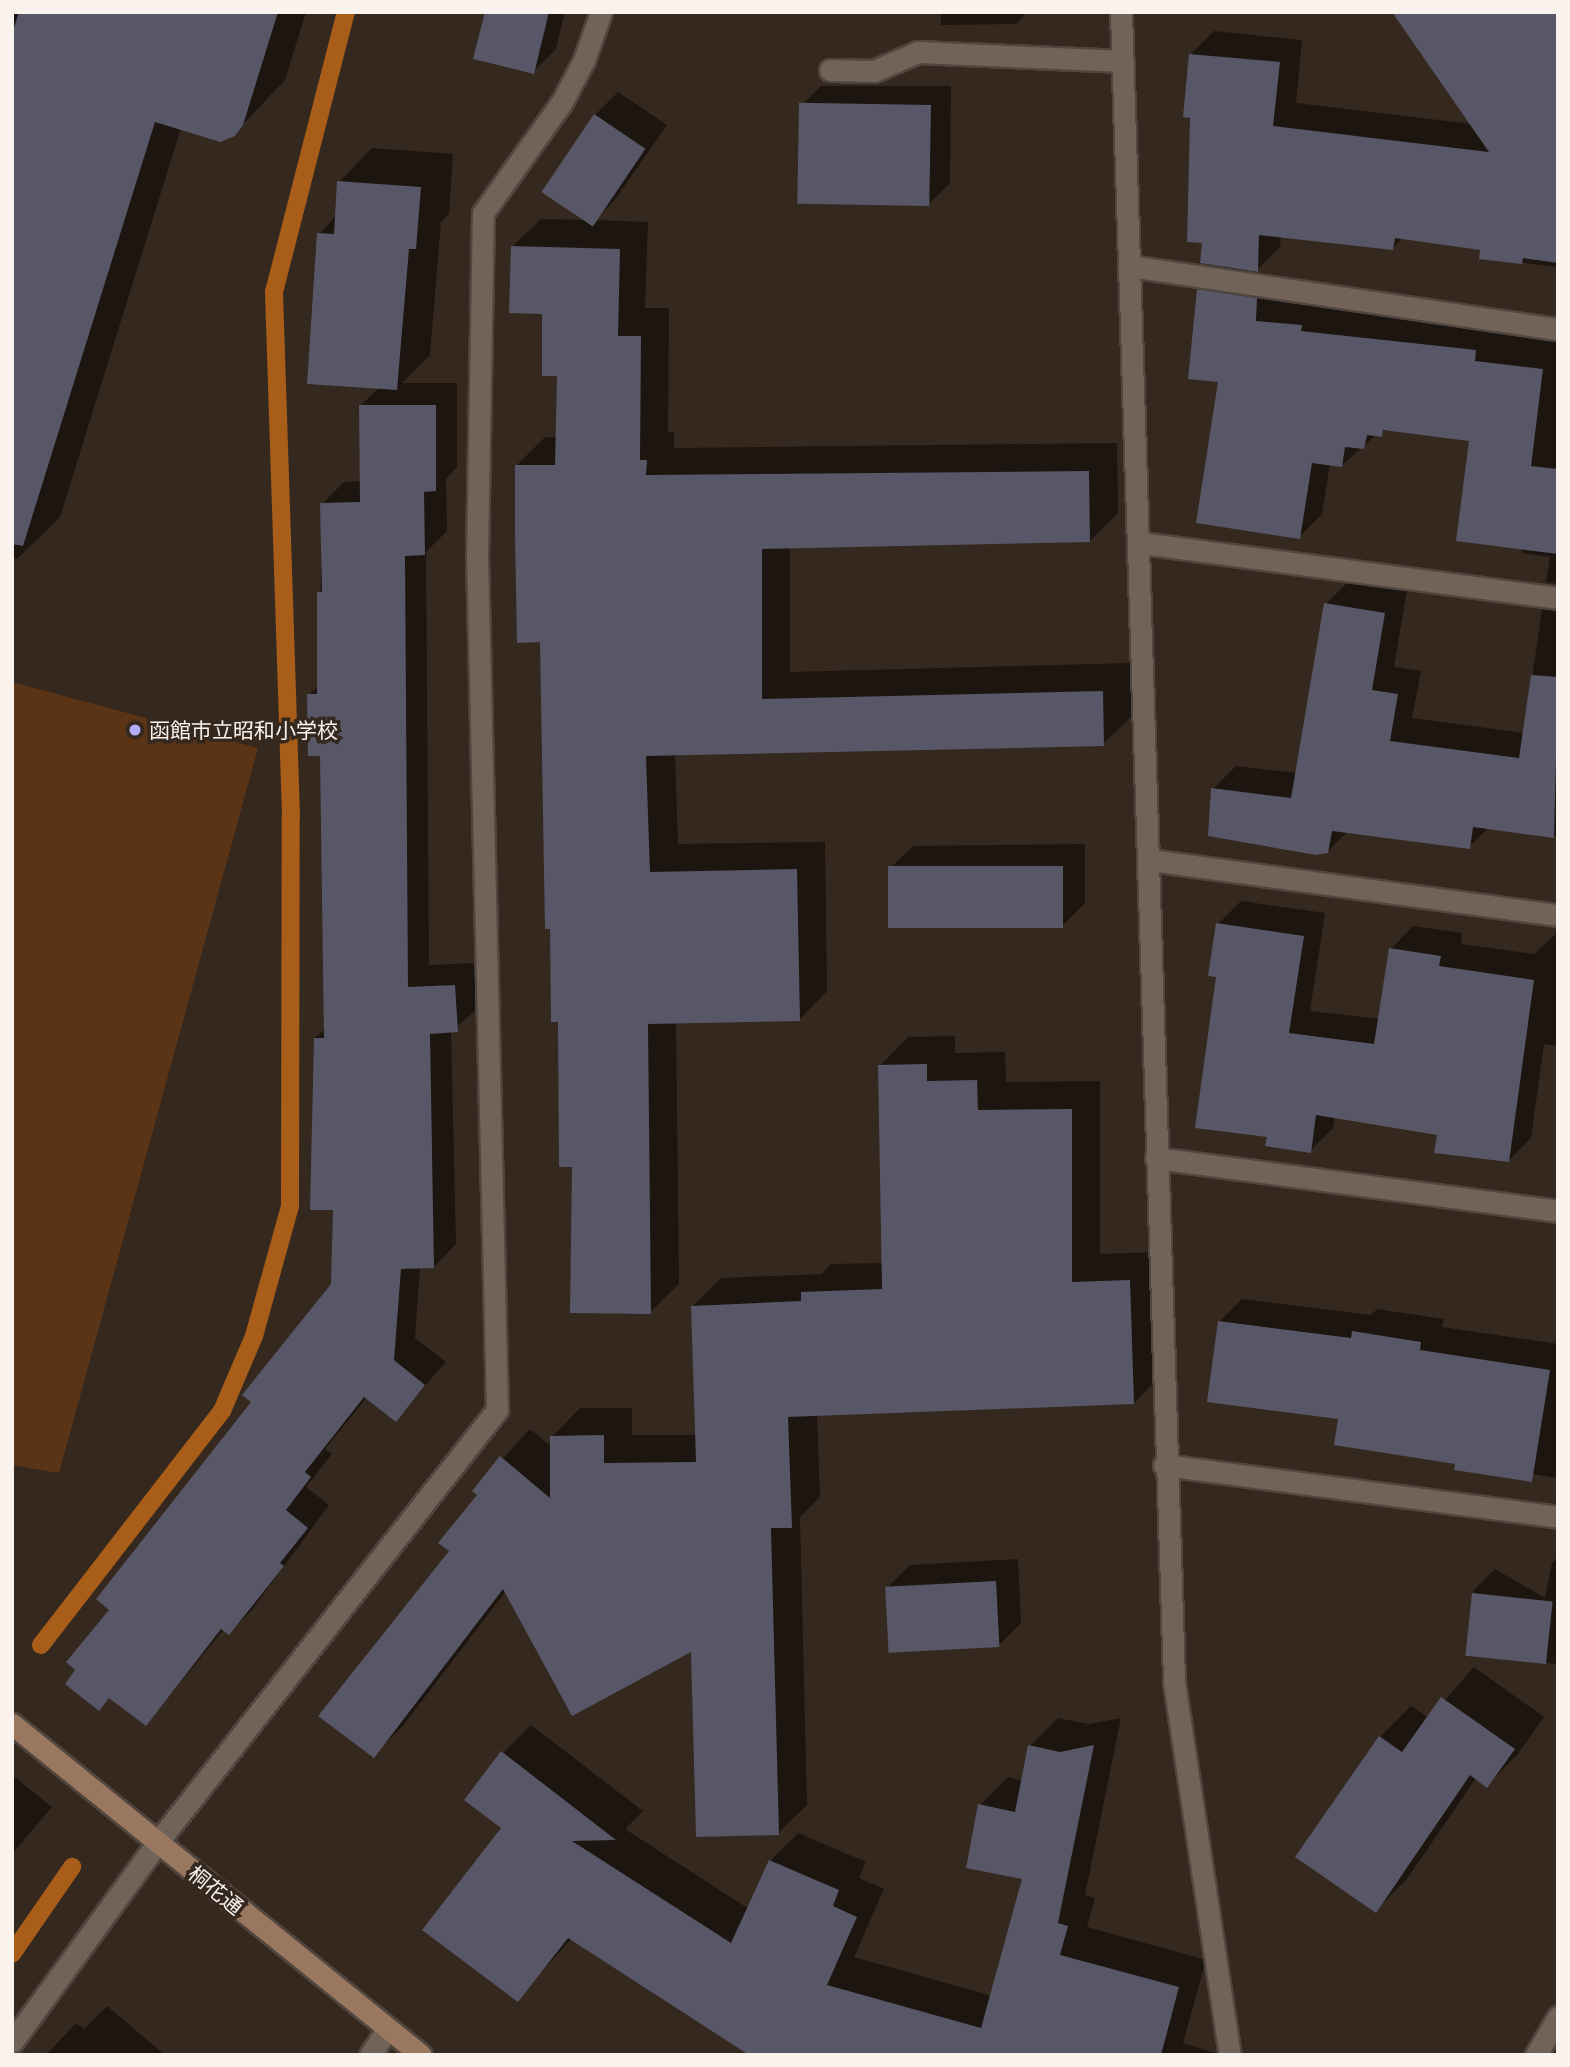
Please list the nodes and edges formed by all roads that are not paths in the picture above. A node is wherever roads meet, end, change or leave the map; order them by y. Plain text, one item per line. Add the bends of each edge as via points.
1 (601, 12) edge
2 (1121, 12) edge
3 (1123, 61) junction
4 (830, 69) dead end
5 (1129, 266) junction
6 (1558, 329) edge
7 (1141, 543) junction
8 (1558, 598) edge
9 (1150, 860) junction
10 (1558, 915) edge
11 (1156, 1158) junction
12 (1558, 1211) edge
13 (1164, 1465) junction
14 (1558, 1517) edge
15 (12, 1724) edge
16 (157, 1843) junction
17 (1558, 2017) edge
18 (388, 2028) junction
19 (12, 2042) edge
20 (370, 2055) edge
21 (421, 2055) edge
22 (1230, 2055) edge
23 (1536, 2055) edge

1 - 16 street via 584,61 562,102 483,213 477,556 497,1410
2 - 3 street
3 - 4 street via 918,52 874,71
3 - 5 street
5 - 6 street
5 - 7 street
7 - 8 street
7 - 9 street
9 - 10 street
9 - 11 street
11 - 12 street
11 - 13 street
13 - 14 street
13 - 22 street via 1179,1737
15 - 16 street, 桐花通
16 - 18 street, 桐花通
16 - 19 street
17 - 23 street
18 - 20 street
18 - 21 street, 桐花通

